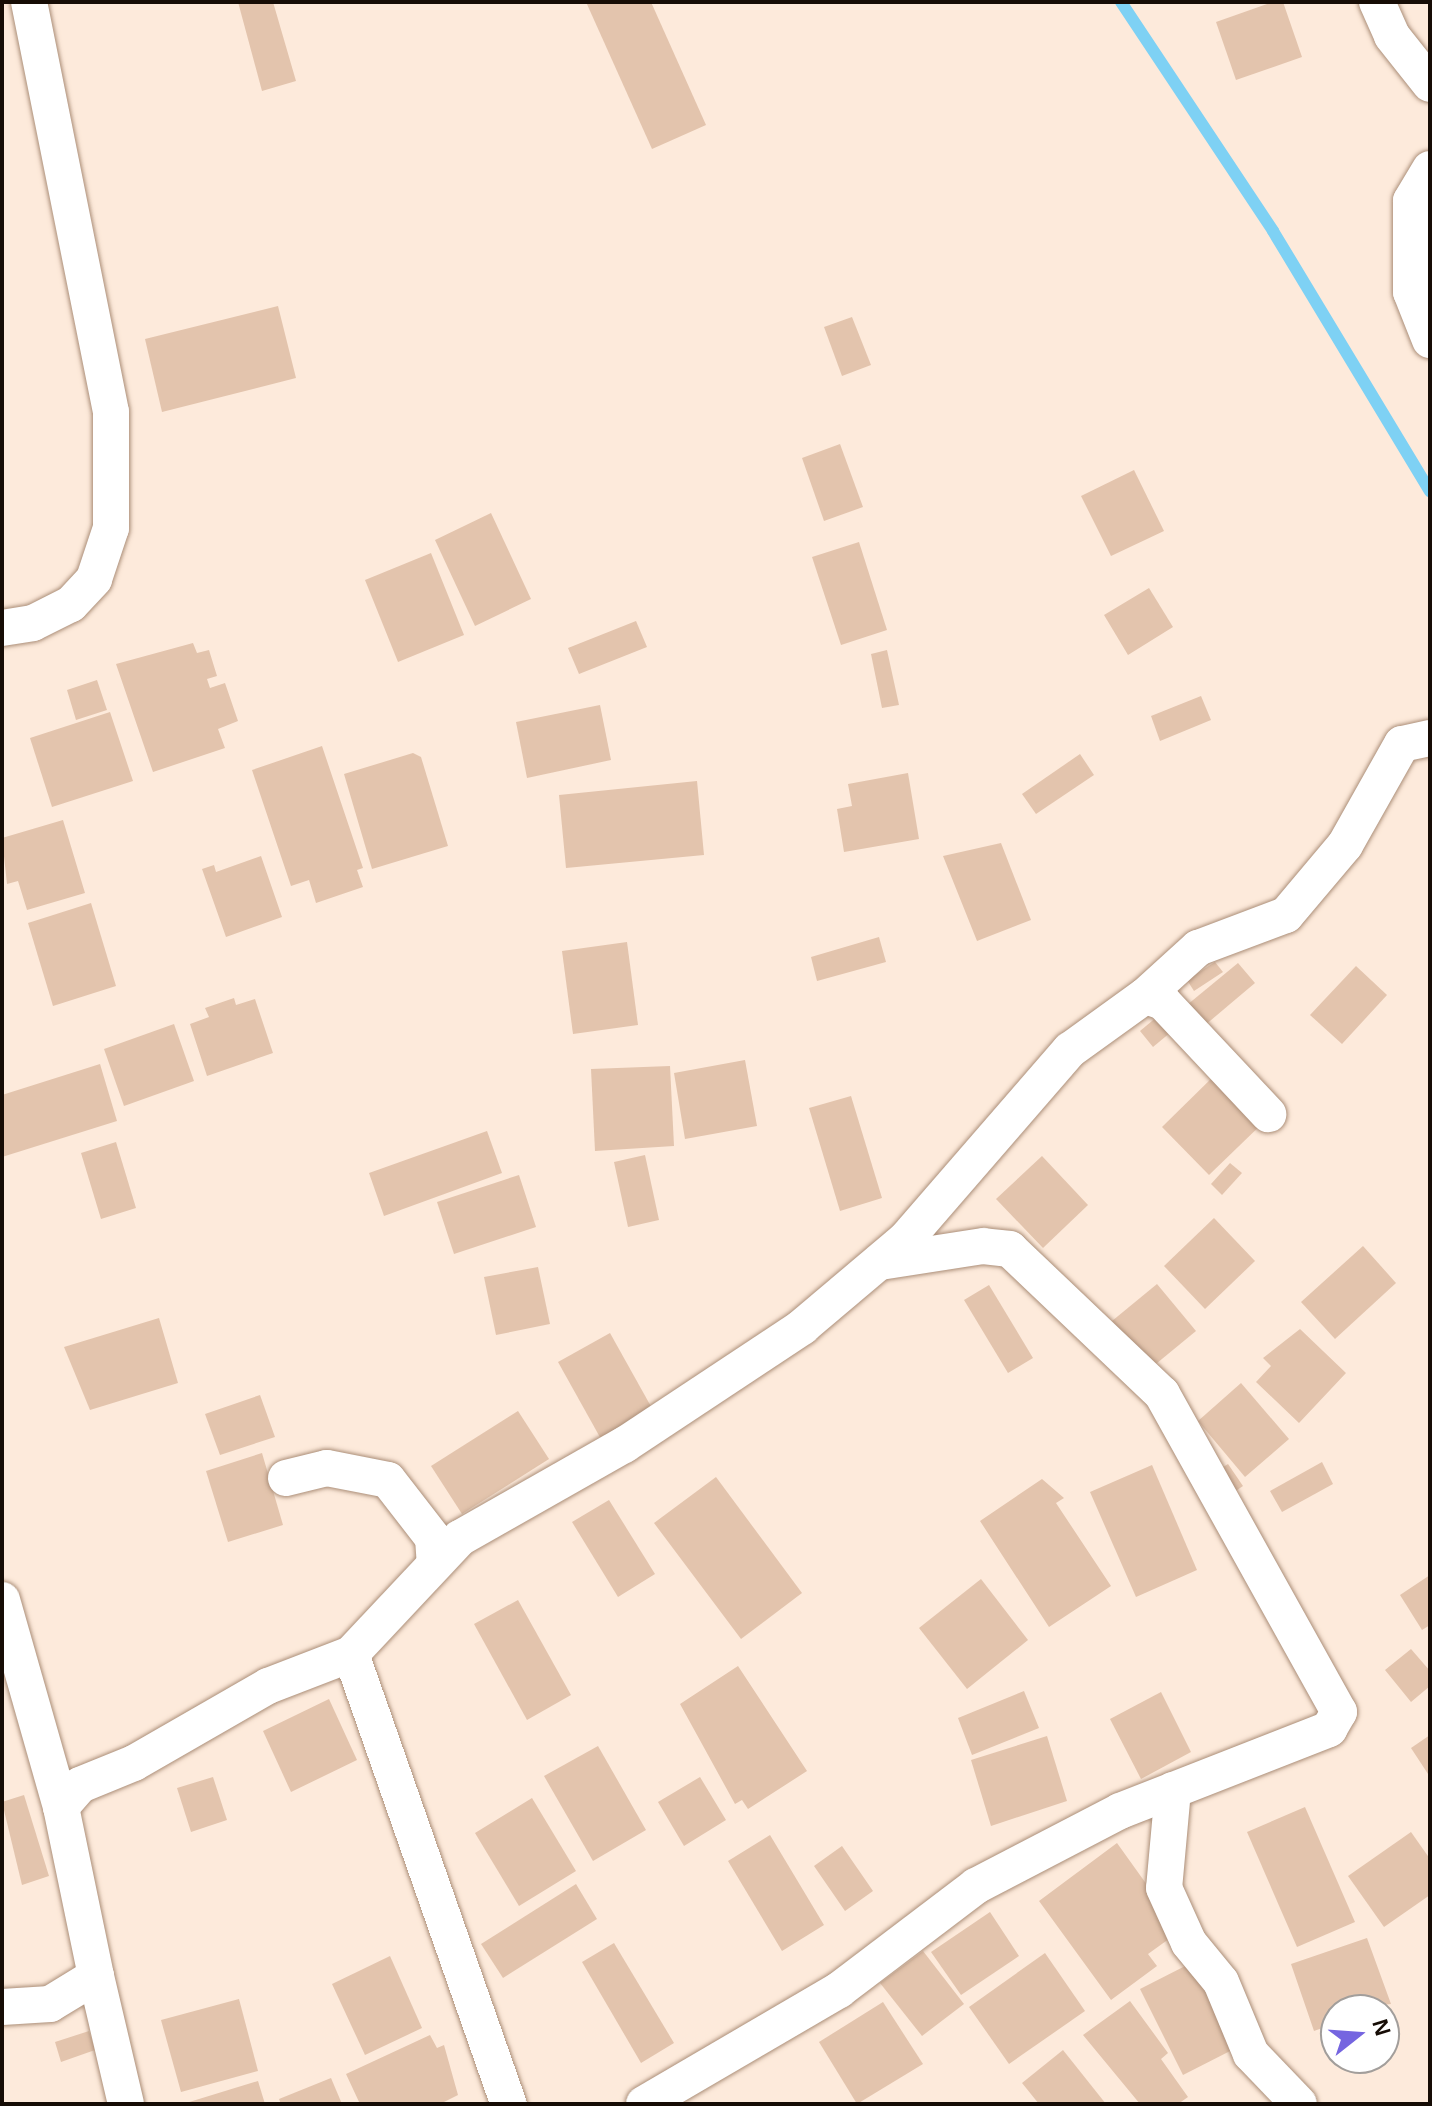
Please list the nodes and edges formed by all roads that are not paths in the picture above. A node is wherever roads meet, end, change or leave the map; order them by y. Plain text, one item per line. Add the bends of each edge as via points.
1 (29, 2) edge
2 (1377, 2) edge
3 (1430, 84) edge
4 (1430, 169) edge
5 (1430, 340) edge
6 (2, 628) edge
7 (1430, 738) edge
8 (1145, 996) junction
9 (1268, 1114) dead end
10 (880, 1262) junction
11 (286, 1478) dead end
12 (435, 1564) junction
13 (2, 1600) edge
14 (351, 1654) junction
15 (1173, 1790) junction
16 (61, 1807) junction
17 (96, 1976) junction
18 (2, 2007) edge
19 (126, 2104) edge
20 (509, 2104) edge
21 (644, 2104) edge
22 (1299, 2104) edge

1 - 6 street via 111,412 111,528 94,579 71,604 33,623
2 - 3 street via 1392,36
4 - 5 street via 1411,201 1411,292
7 - 8 street via 1402,744 1345,845 1286,915 1198,948
8 - 9 street via 1163,1002
8 - 10 street via 1070,1050
10 - 12 street via 802,1327 624,1445 486,1521
10 - 15 street via 983,1246 1010,1249 1037,1272 1162,1394 1195,1463 1331,1689 1339,1712 1329,1729
11 - 12 street via 327,1468 388,1480 433,1538
12 - 14 street
13 - 16 street
14 - 16 street via 268,1686 134,1763 80,1785
14 - 20 street
15 - 21 street via 976,1886 839,1990
15 - 22 street via 1164,1888 1189,1943 1221,1982 1251,2054
16 - 17 street
17 - 18 street via 50,2004
17 - 19 street

